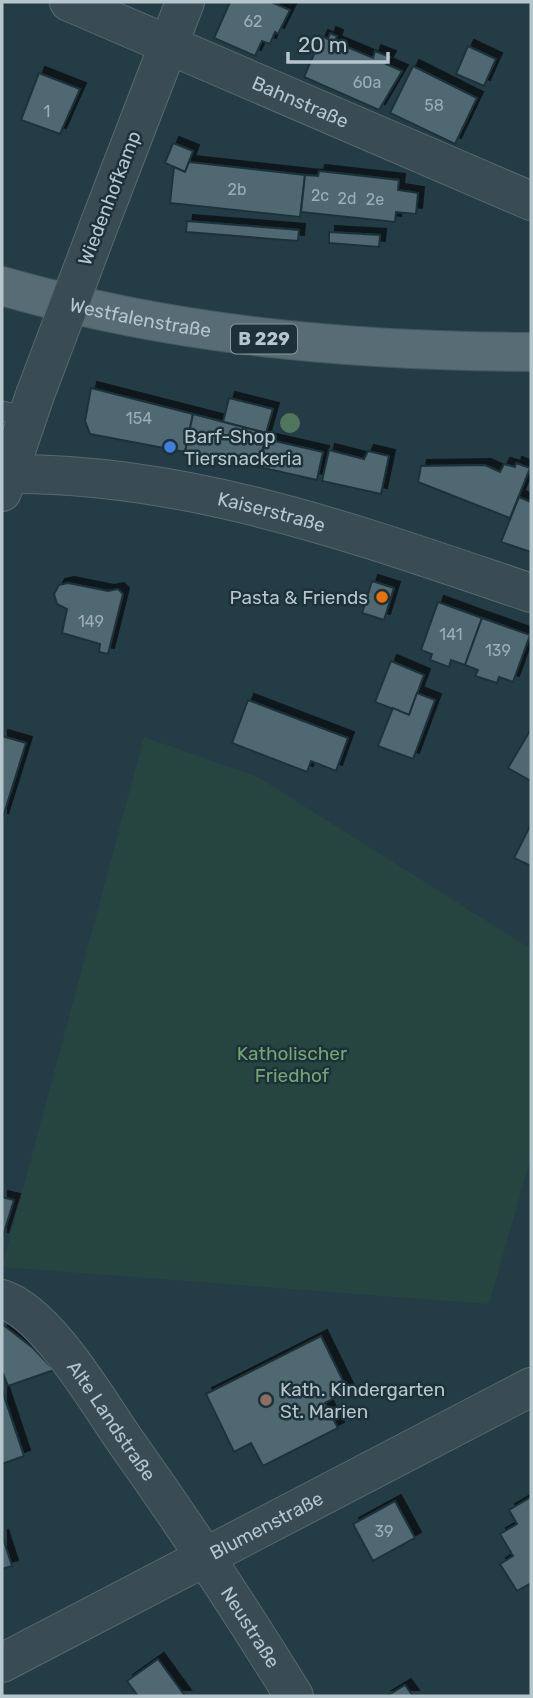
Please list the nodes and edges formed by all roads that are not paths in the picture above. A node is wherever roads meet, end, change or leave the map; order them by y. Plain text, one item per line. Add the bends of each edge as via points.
1 (69, 2) edge
2 (185, 2) edge
3 (168, 45) junction
4 (531, 201) edge
5 (2, 286) edge
6 (531, 352) edge
7 (21, 408) edge
8 (3, 480) edge
9 (531, 593) edge
10 (2, 1299) edge
11 (531, 1387) edge
12 (207, 1557) junction
13 (2, 1663) edge
14 (294, 1696) edge

1 - 3 street, Bahnstraße
2 - 3 street, Wiedenhofkamp
3 - 4 street, Bahnstraße
3 - 7 street, Wiedenhofkamp, bridge via 101,220
5 - 6 main road, Westfalenstraße / B 229 via 211,333 352,348
7 - 8 street, Wiedenhofkamp
8 - 9 street, Kaiserstraße via 125,481 246,503 317,521
10 - 12 street, Alte Landstraße via 16,1304 60,1347
11 - 12 street, Blumenstraße
12 - 13 street, Blumenstraße
12 - 14 street, Neustraße

